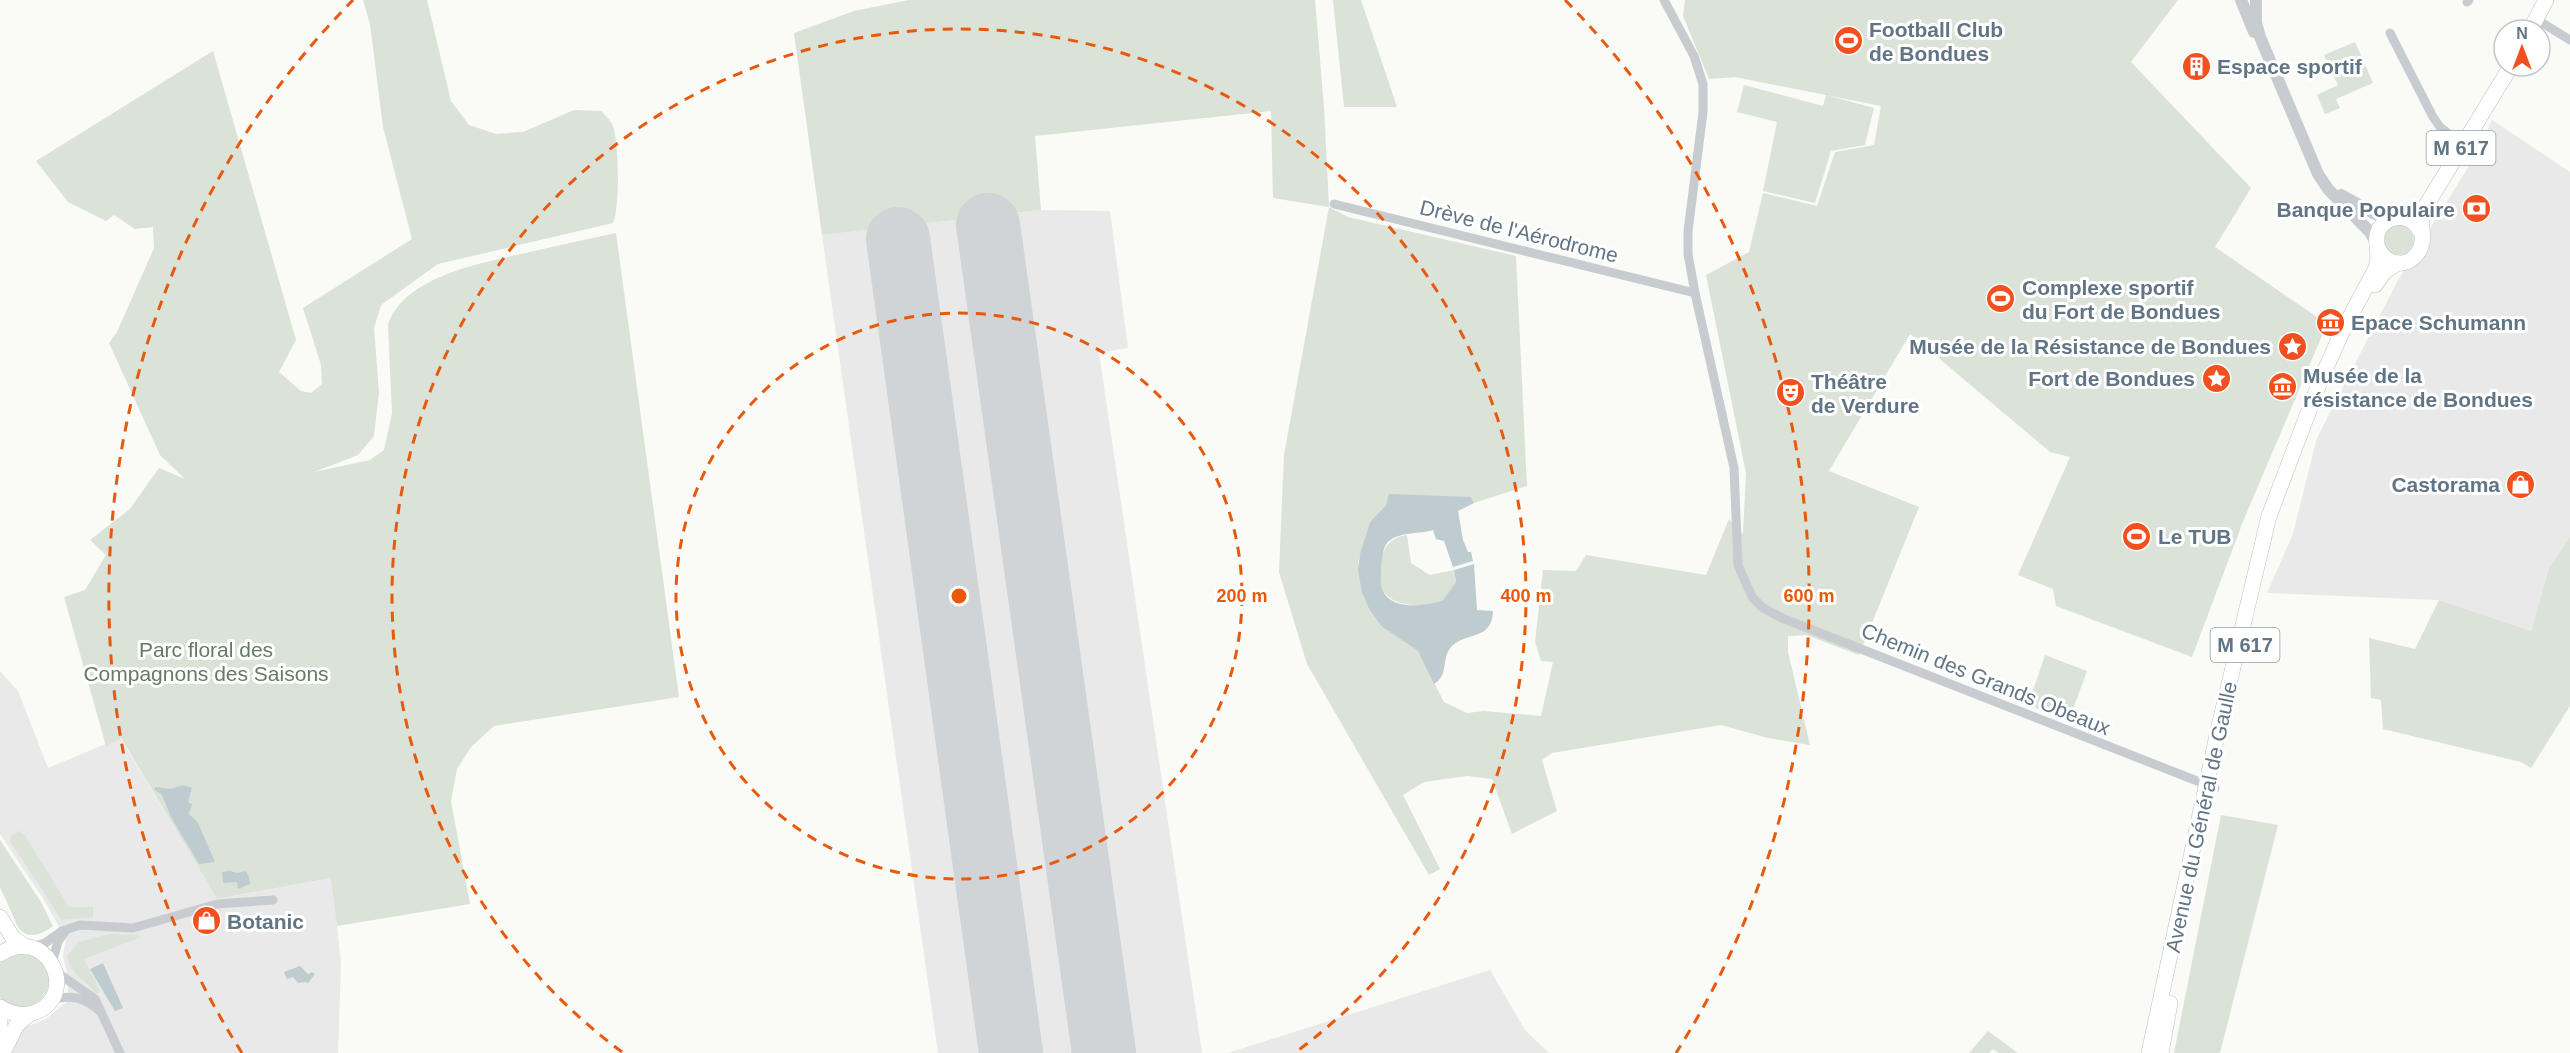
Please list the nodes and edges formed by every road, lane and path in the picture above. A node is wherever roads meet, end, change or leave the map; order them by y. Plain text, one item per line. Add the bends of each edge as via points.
1 (1664, 0) edge
2 (2241, 0) edge
3 (2256, 0) edge
4 (2546, 0) edge
5 (2536, 18) edge
6 (2390, 33) dead end
7 (2552, 34) edge
8 (2570, 40) edge
9 (2265, 50) junction
10 (2497, 78) edge
11 (2504, 78) edge
12 (2457, 140) junction
13 (2318, 174) junction
14 (1334, 204) dead end
15 (2397, 217) junction
16 (2421, 233) junction
17 (2376, 244) junction
18 (2398, 263) junction
19 (1695, 293) junction
20 (2211, 786) junction
21 (273, 900) dead end
22 (0, 917) edge
23 (69, 929) junction
24 (28, 947) junction
25 (0, 954) edge
26 (54, 968) junction
27 (49, 1002) junction
28 (0, 1008) edge
29 (29, 1014) junction
30 (105, 1016) junction
31 (0, 1037) edge
32 (3, 1053) edge
33 (120, 1053) edge
34 (2149, 1053) edge
35 (2161, 1053) edge

1 - 19 street, Chemin des Grands Obeaux via 1694,56 1703,84 1688,247
2 - 9 street
3 - 9 street via 2257,28
4 - 5 main road
6 - 12 street via 2436,124
7 - 8 street
9 - 13 street
10 - 12 main road, M 617
11 - 16 main road, M 617 via 2424,209
12 - 15 main road, M 617 via 2413,208
13 - 15 street via 2346,200 2375,214
13 - 17 street via 2370,231
14 - 19 street, Drève de l'Aérodrome
15 - 16 main road via 2414,222
15 - 17 main road via 2381,225
16 - 18 main road via 2422,244 2417,254
17 - 18 main road via 2385,258
17 - 20 main road, Avenue du Général de Gaulle / M 617 via 2376,268 2321,379 2269,516 2249,592
18 - 20 main road, Avenue du Général de Gaulle / M 617 via 2382,274 2361,310 2289,478 2255,598
19 - 20 street, Chemin des Grands Obeaux via 1734,468 1738,565 1758,605 1782,618
20 - 34 main road, Avenue du Général de Gaulle / M 617
20 - 35 main road, Avenue du Général de Gaulle / M 617
21 - 23 street via 217,904 133,928 90,925
22 - 24 main road via 13,938
23 - 24 street via 45,943
23 - 26 street via 58,941
24 - 25 main road via 15,947
24 - 26 main road via 45,955
26 - 27 main road via 56,987
26 - 30 street via 91,995
27 - 29 main road
27 - 30 street via 75,997
28 - 29 main road via 13,1014
28 - 31 main road
29 - 32 main road via 16,1026
30 - 33 street

